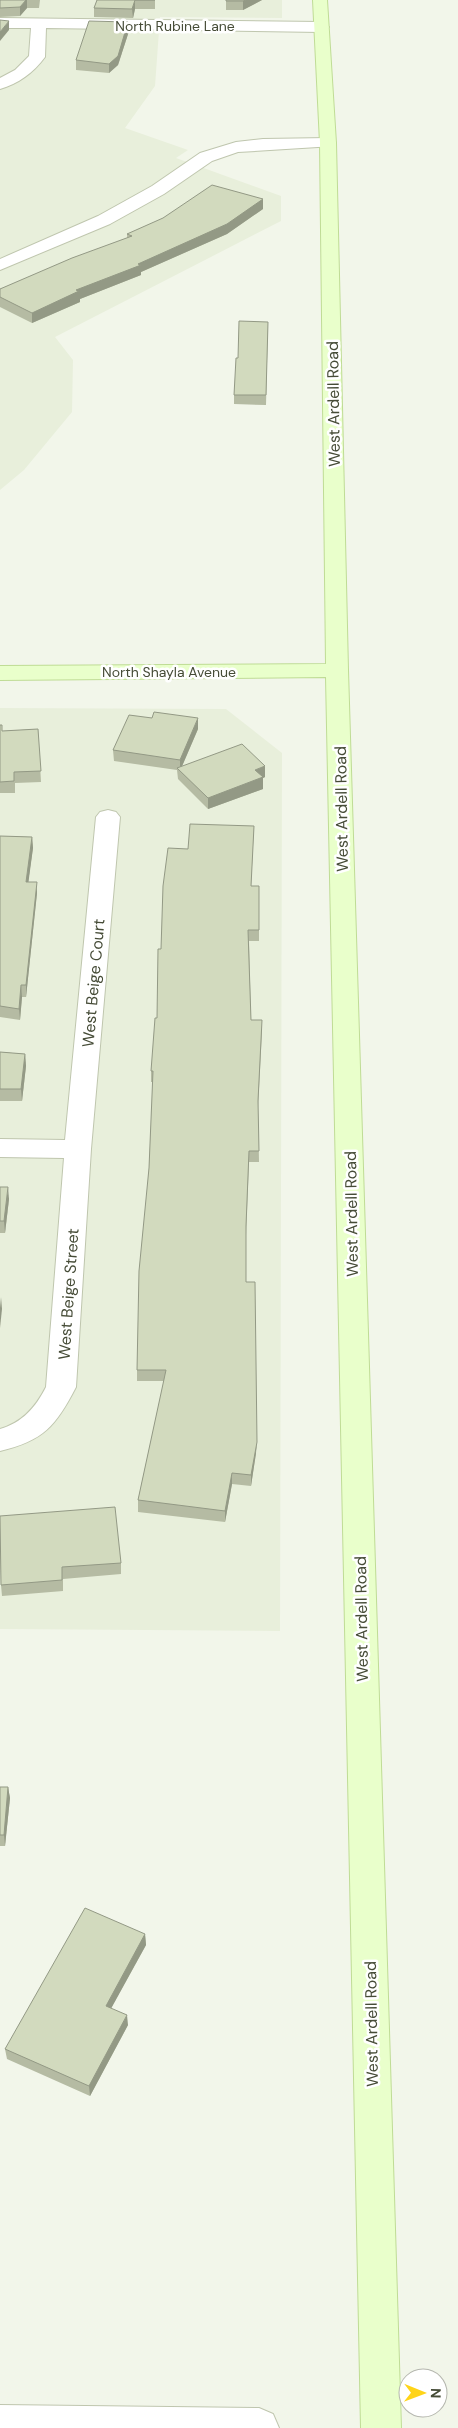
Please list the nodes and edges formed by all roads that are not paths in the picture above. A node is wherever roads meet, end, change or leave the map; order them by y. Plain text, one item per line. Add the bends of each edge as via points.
1 (320, 0) edge
2 (0, 23) edge
3 (39, 25) junction
4 (321, 27) junction
5 (0, 84) edge
6 (328, 143) junction
7 (0, 265) edge
8 (337, 670) junction
9 (0, 672) edge
10 (108, 818) dead end
11 (0, 1148) edge
12 (78, 1149) junction
13 (0, 1440) edge
14 (0, 2425) edge
15 (259, 2428) edge
16 (381, 2428) edge

1 - 4 street, West Ardell Road
2 - 3 street, North Rubine Lane
3 - 4 street, North Rubine Lane
3 - 5 street via 37,57 21,73
4 - 6 street, West Ardell Road
6 - 7 street via 236,147 206,157 158,190 104,220
6 - 8 street, West Ardell Road
8 - 9 street, North Shayla Avenue
8 - 16 street, West Ardell Road
10 - 12 street, West Beige Court
11 - 12 street
12 - 13 street, West Beige Street via 61,1386 49,1412 32,1429
14 - 15 street

